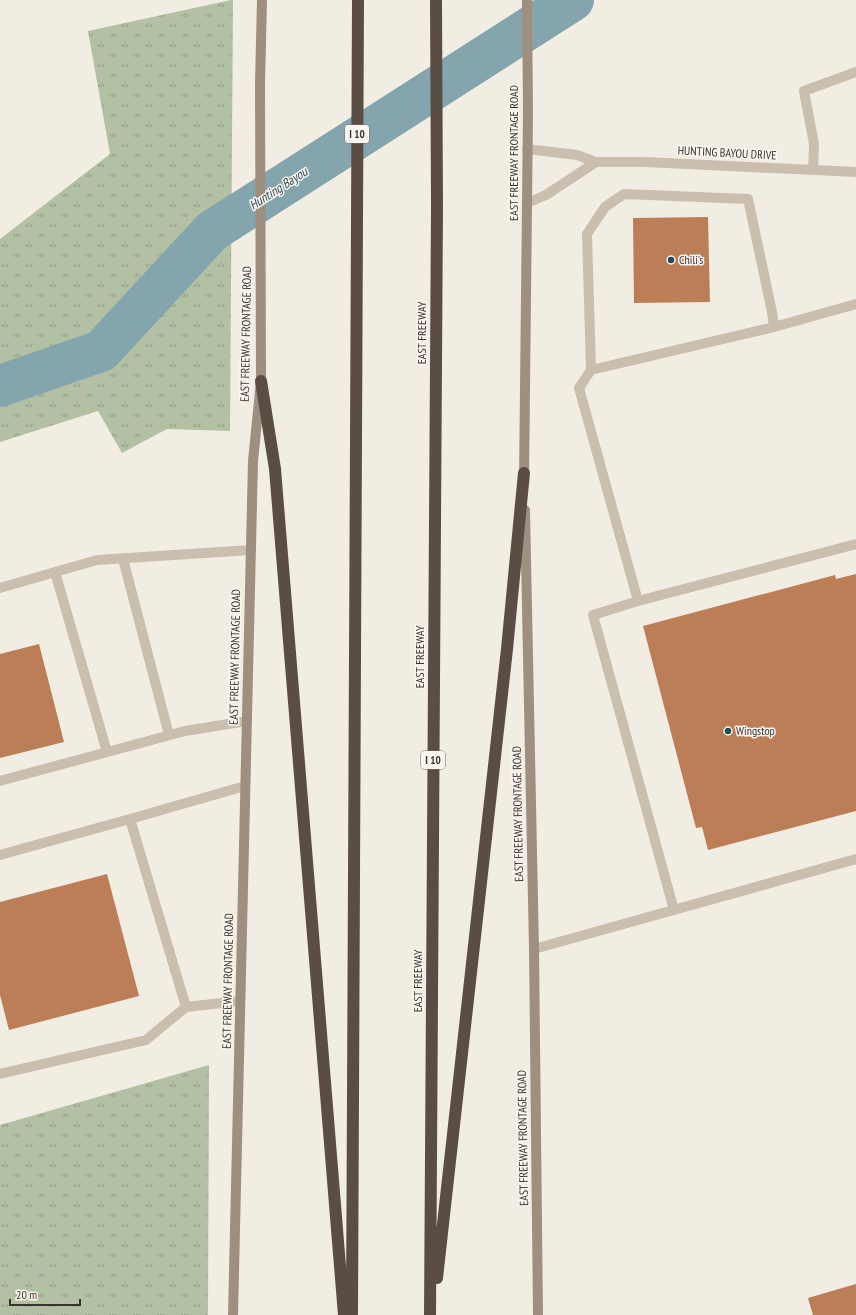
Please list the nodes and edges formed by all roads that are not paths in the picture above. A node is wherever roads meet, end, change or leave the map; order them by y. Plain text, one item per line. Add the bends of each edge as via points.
1 (262, 0) edge
2 (358, 0) edge
3 (436, 0) edge
4 (527, 0) edge
5 (856, 72) edge
6 (528, 149) junction
7 (596, 162) junction
8 (813, 170) junction
9 (856, 172) edge
10 (527, 203) junction
11 (856, 304) edge
12 (774, 327) junction
13 (591, 370) junction
14 (261, 381) junction
15 (524, 473) junction
16 (856, 544) edge
17 (251, 550) junction
18 (122, 558) junction
19 (55, 572) junction
20 (0, 588) edge
21 (638, 601) junction
22 (247, 721) junction
23 (168, 735) junction
24 (106, 752) junction
25 (0, 781) edge
26 (245, 786) junction
27 (130, 820) junction
28 (0, 855) edge
29 (856, 859) edge
30 (674, 910) junction
31 (534, 949) junction
32 (240, 1001) junction
33 (186, 1007) junction
34 (0, 1074) edge
35 (233, 1315) edge
36 (344, 1315) edge
37 (352, 1315) edge
38 (431, 1315) edge
39 (538, 1315) edge

1 - 14 main road, EAST FREEWAY FRONTAGE ROAD
2 - 37 highway, I 10
3 - 38 highway, EAST FREEWAY / I 10
4 - 6 main road, EAST FREEWAY FRONTAGE ROAD
5 - 8 street via 804,91 814,144
6 - 7 street, HUNTING BAYOU DRIVE via 577,155
6 - 10 main road, EAST FREEWAY FRONTAGE ROAD
7 - 8 street, HUNTING BAYOU DRIVE
7 - 10 street via 546,195
8 - 9 street, HUNTING BAYOU DRIVE
10 - 15 main road, EAST FREEWAY FRONTAGE ROAD
11 - 12 street
12 - 13 street
12 - 13 street via 748,199 624,194 605,207 587,234
13 - 21 street via 579,388
14 - 17 main road, EAST FREEWAY FRONTAGE ROAD via 253,461
14 - 36 highway via 275,469
15 - 31 main road, EAST FREEWAY FRONTAGE ROAD
15 - 38 highway via 507,649
16 - 21 street
17 - 18 street
17 - 22 main road, EAST FREEWAY FRONTAGE ROAD
18 - 19 street via 97,560
18 - 23 street
19 - 20 street
19 - 24 street
21 - 30 street via 594,615
22 - 23 street
22 - 26 main road, EAST FREEWAY FRONTAGE ROAD
23 - 24 street
24 - 25 street
26 - 27 street
26 - 32 main road, EAST FREEWAY FRONTAGE ROAD
27 - 28 street
27 - 33 street
29 - 30 street
30 - 31 street
31 - 39 main road, EAST FREEWAY FRONTAGE ROAD
32 - 33 street
32 - 35 main road, EAST FREEWAY FRONTAGE ROAD
33 - 34 street via 146,1040

